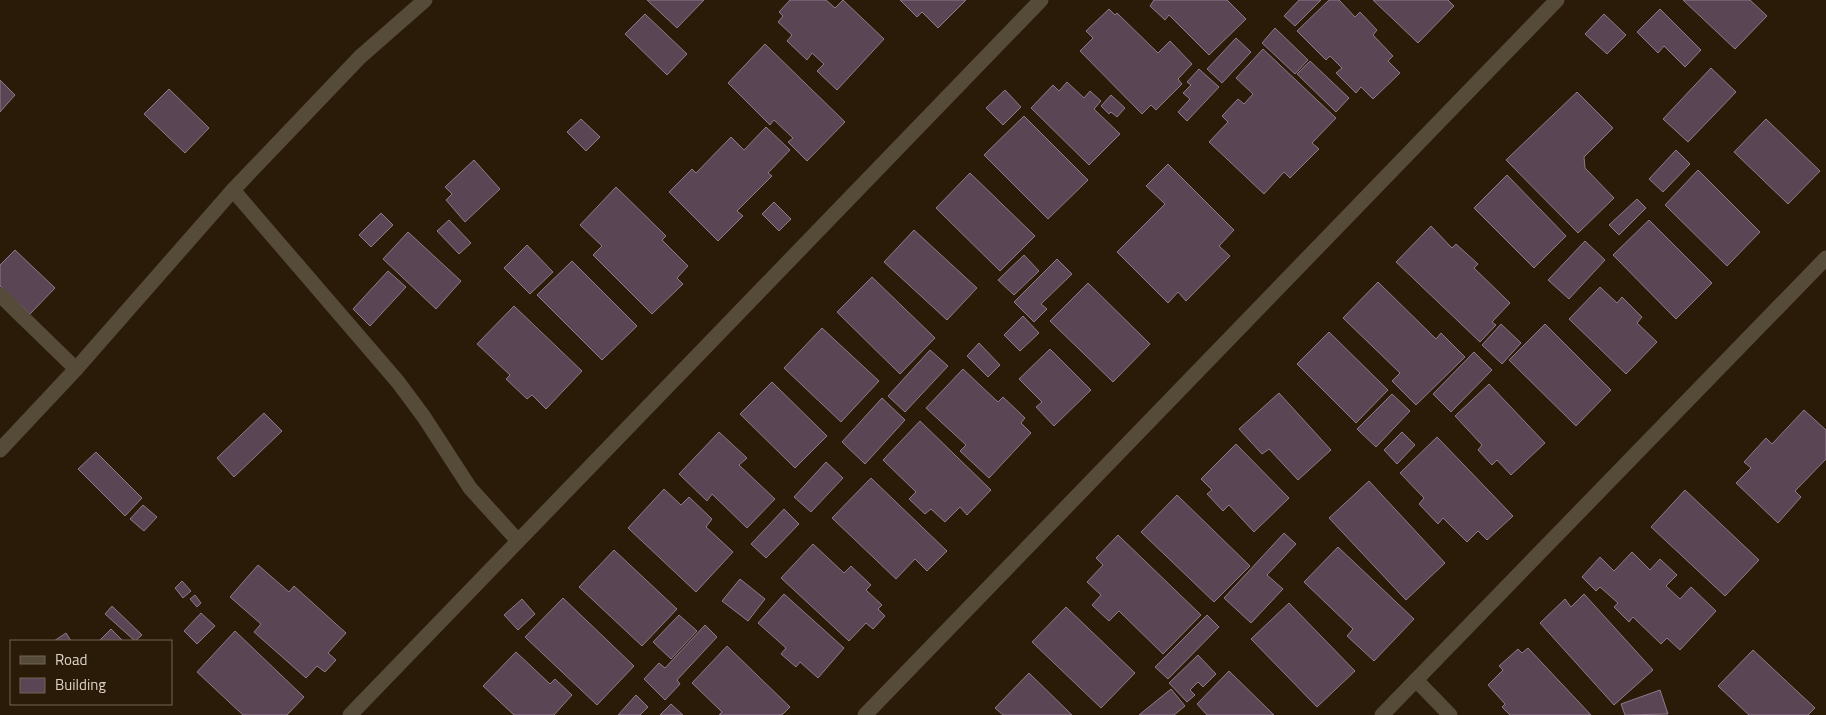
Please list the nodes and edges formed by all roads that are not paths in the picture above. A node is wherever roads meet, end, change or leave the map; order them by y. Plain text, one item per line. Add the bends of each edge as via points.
1 (425, 0) edge
2 (1041, 0) edge
3 (1557, 0) edge
4 (233, 190) junction
5 (1826, 258) edge
6 (0, 295) edge
7 (76, 369) junction
8 (0, 450) edge
9 (518, 541) junction
10 (1416, 680) junction
11 (350, 715) edge
12 (865, 715) edge
13 (1382, 715) edge
14 (1450, 715) edge

1 - 4 street via 360,57
2 - 9 street
3 - 12 street
4 - 7 street
4 - 9 street via 398,382 470,488
5 - 10 street
6 - 7 street
7 - 8 street
9 - 11 street
10 - 13 street
10 - 14 street

